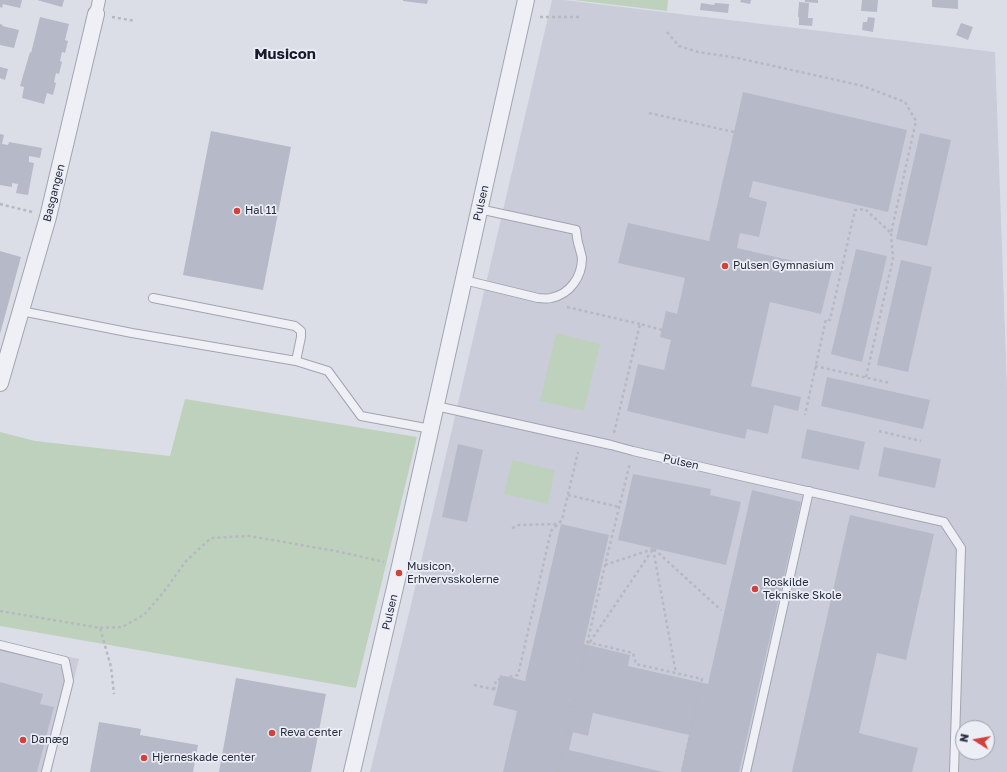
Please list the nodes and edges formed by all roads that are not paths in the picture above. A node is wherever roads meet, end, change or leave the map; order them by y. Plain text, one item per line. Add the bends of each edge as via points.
1 (526, 0) edge
2 (97, 7) edge
3 (479, 209) junction
4 (464, 280) junction
5 (153, 298) dead end
6 (20, 311) junction
7 (296, 361) junction
8 (0, 383) edge
9 (436, 406) junction
10 (431, 429) junction
11 (809, 492) junction
12 (0, 646) edge
13 (46, 772) edge
14 (352, 772) edge
15 (746, 772) edge
16 (954, 772) edge

1 - 3 street, Pulsen
2 - 6 street, Basgangen via 48,217
3 - 4 street, Pulsen
3 - 4 lane via 576,230 582,256 581,267 578,278 571,288 550,298 538,298
4 - 9 street, Pulsen
5 - 7 lane via 295,326 301,331
6 - 7 lane
6 - 8 street, Basgangen
7 - 10 lane via 328,371 361,416
9 - 10 street, Pulsen
9 - 11 lane, Pulsen
10 - 14 street, Pulsen
11 - 15 lane
11 - 16 lane, Pulsen via 944,522 961,548
12 - 13 lane via 65,661 69,681

